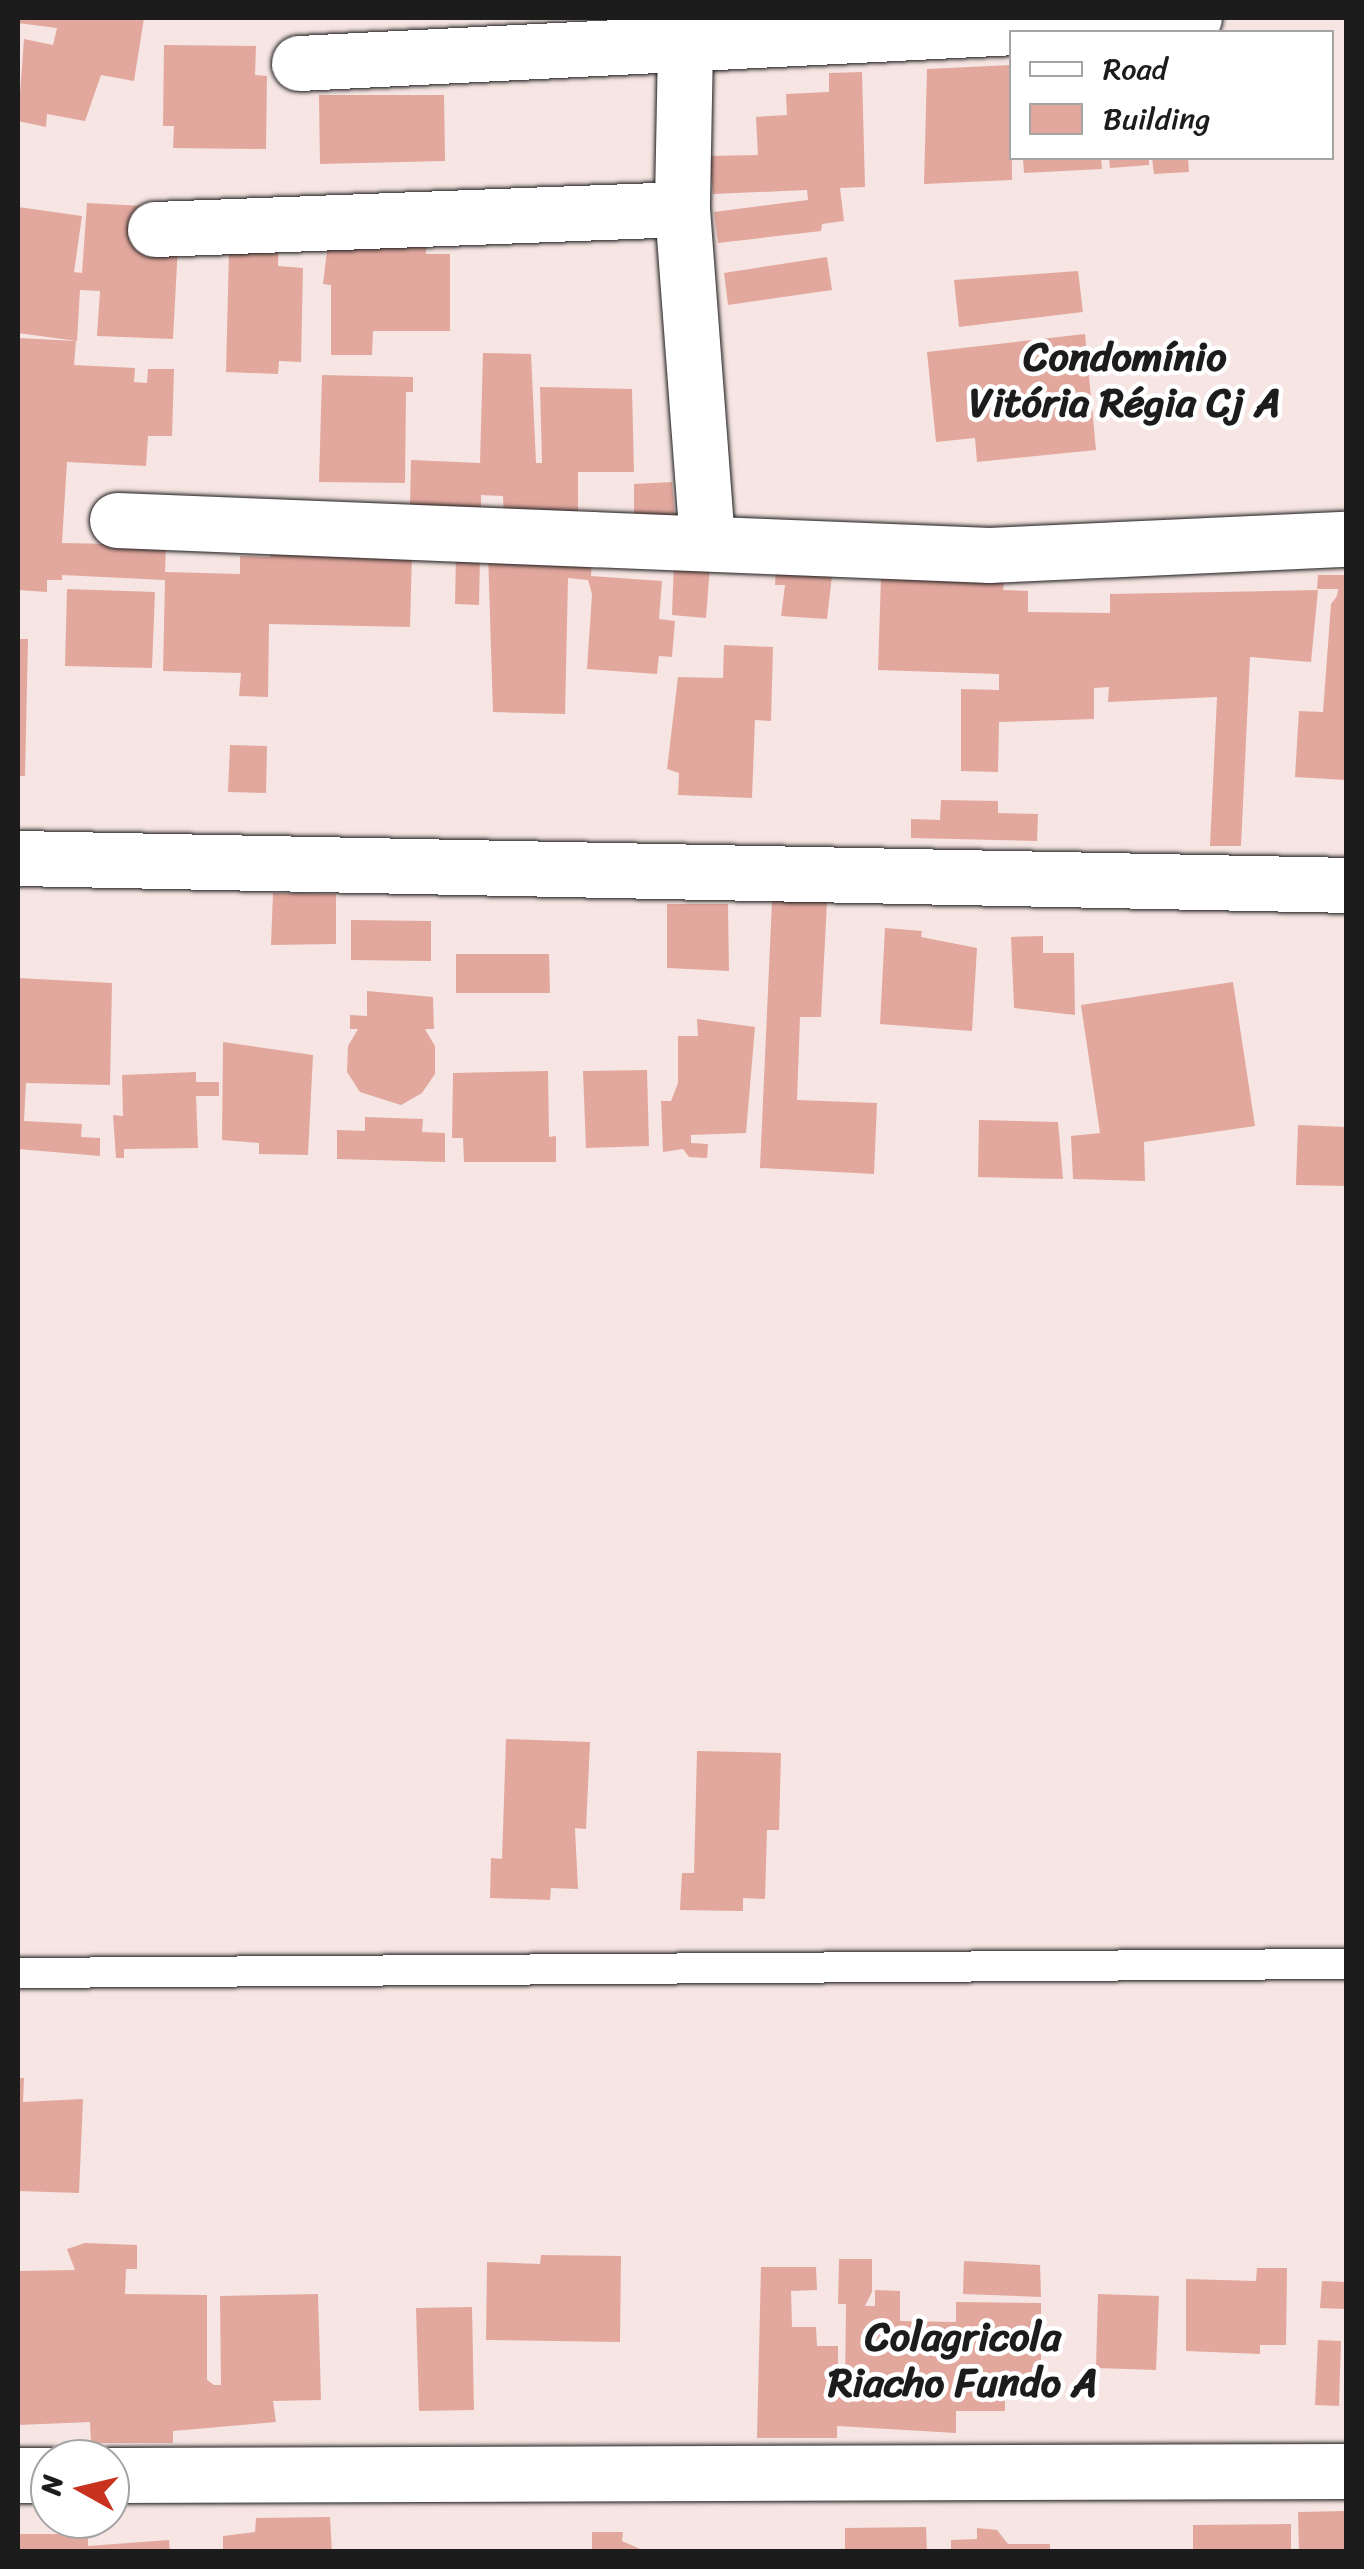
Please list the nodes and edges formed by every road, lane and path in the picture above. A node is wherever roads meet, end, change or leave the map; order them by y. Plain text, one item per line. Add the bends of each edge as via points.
1 (1194, 18) edge
2 (685, 46) junction
3 (299, 63) dead end
4 (682, 209) junction
5 (155, 229) dead end
6 (116, 520) dead end
7 (1346, 539) edge
8 (707, 542) junction
9 (18, 858) edge
10 (1346, 885) edge
11 (1346, 1964) edge
12 (18, 1973) edge
13 (1346, 2471) edge
14 (130, 2475) edge

1 - 2 street
2 - 3 street
2 - 4 street
4 - 5 street
4 - 8 street
6 - 8 street
7 - 8 street via 990,555
9 - 10 street
11 - 12 lane
13 - 14 street

